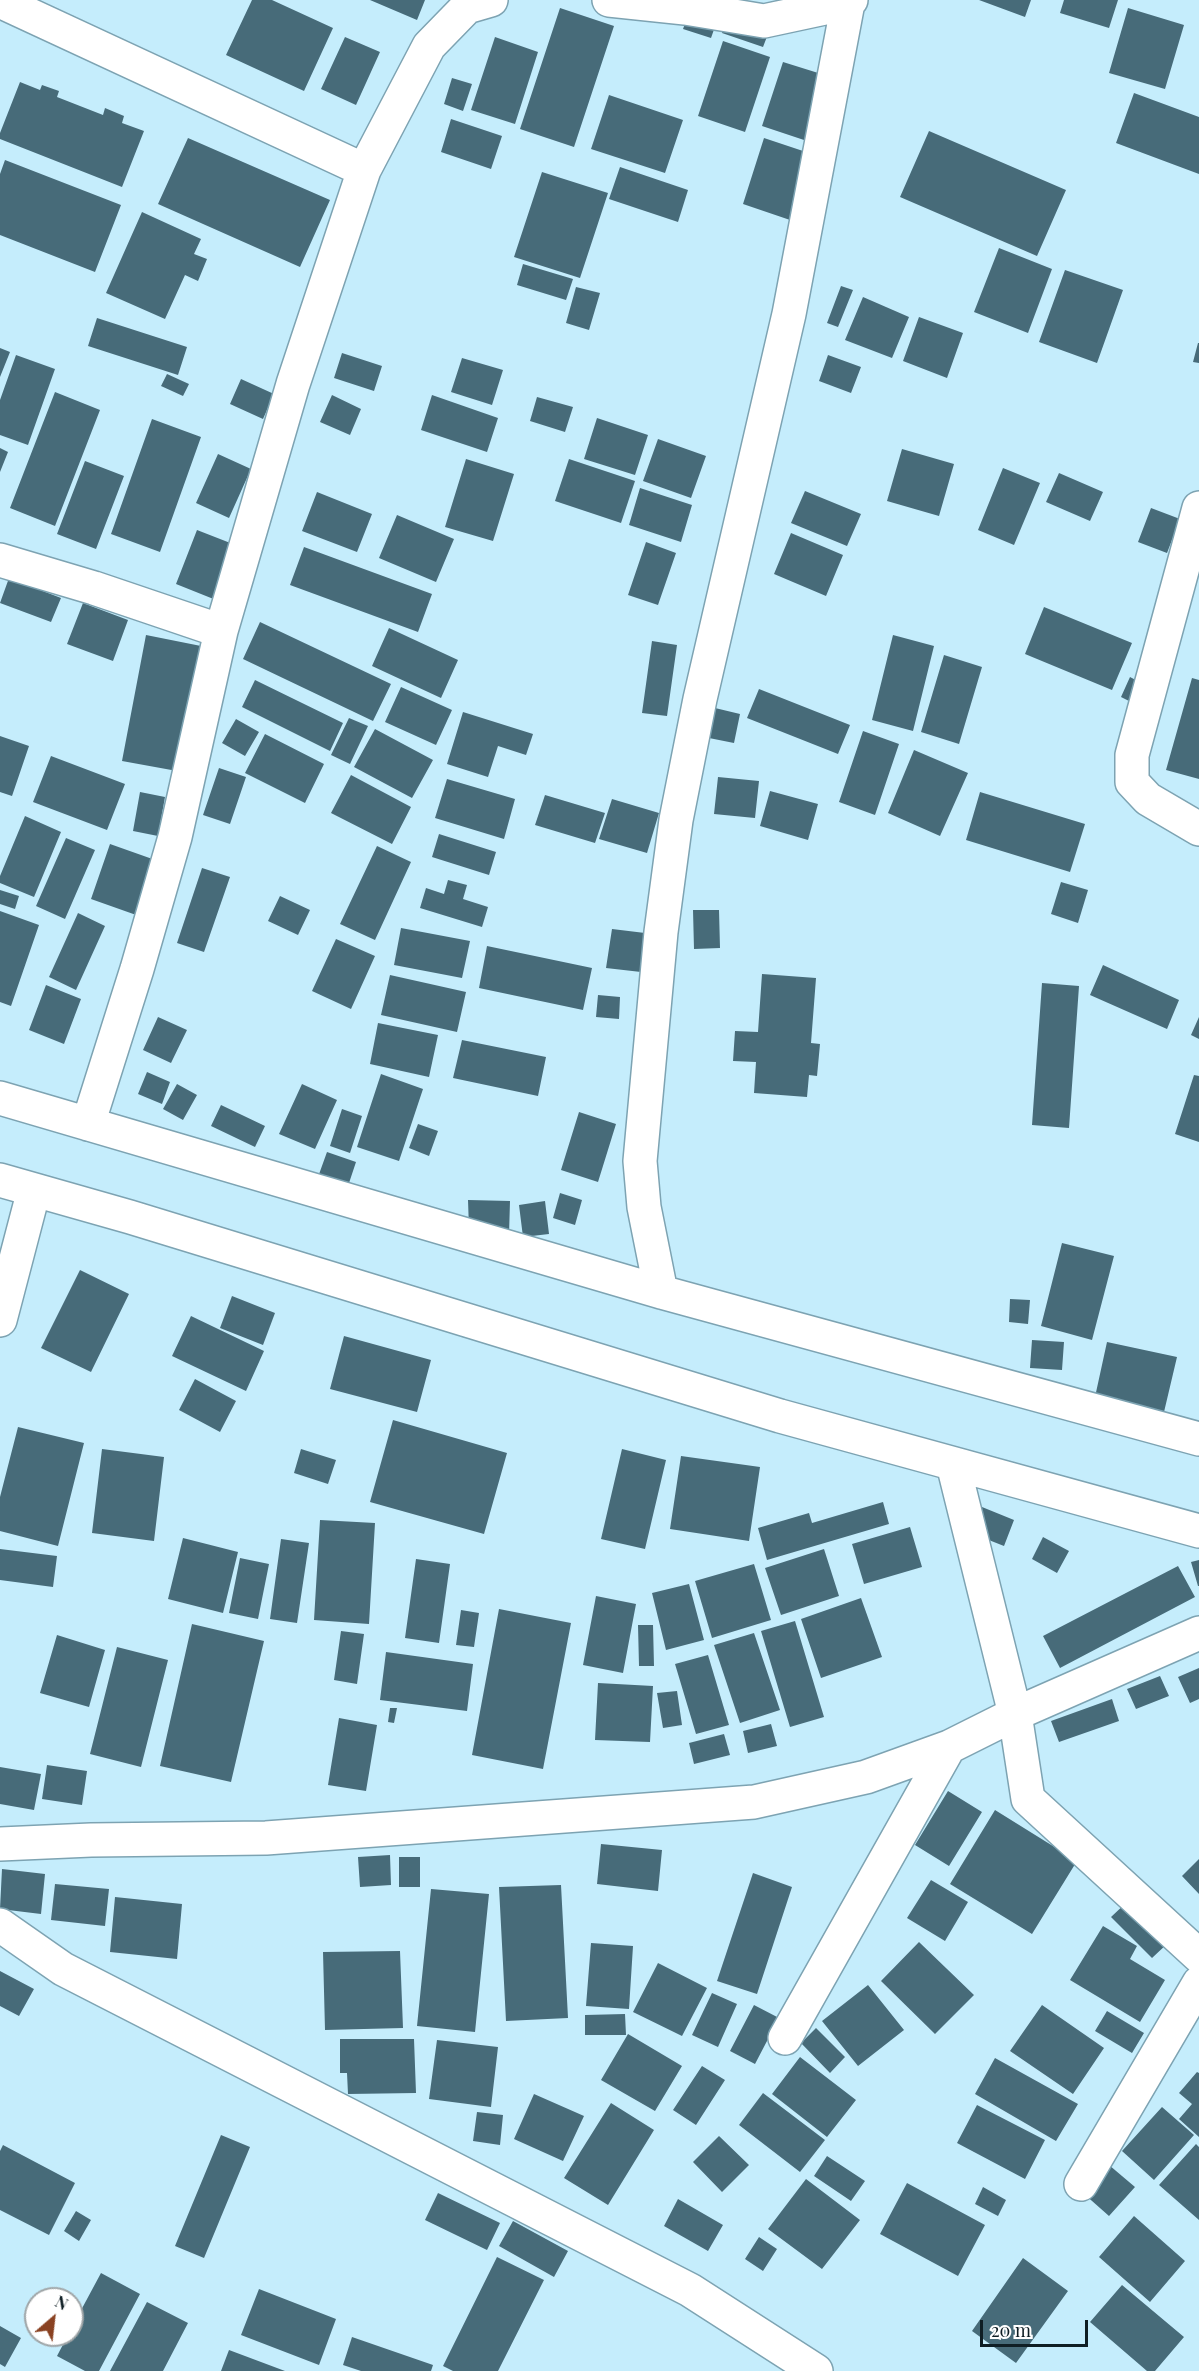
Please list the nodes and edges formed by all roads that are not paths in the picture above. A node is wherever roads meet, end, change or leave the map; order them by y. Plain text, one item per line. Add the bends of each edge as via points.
1 (490, 0) edge
2 (609, 0) edge
3 (850, 2) edge
4 (3, 5) edge
5 (364, 170) junction
6 (1199, 508) edge
7 (0, 560) edge
8 (221, 631) junction
9 (1199, 829) edge
10 (0, 1098) edge
11 (88, 1124) junction
12 (0, 1180) edge
13 (34, 1190) junction
14 (661, 1292) junction
15 (0, 1320) edge
16 (1199, 1439) edge
17 (952, 1464) junction
18 (1199, 1531) edge
19 (1199, 1633) edge
20 (1015, 1714) junction
21 (950, 1747) junction
22 (0, 1844) edge
23 (0, 1925) edge
24 (1199, 1956) edge
25 (1199, 1983) edge
26 (785, 2038) dead end
27 (1081, 2184) dead end
28 (816, 2371) edge

1 - 5 street via 467,8 429,46
2 - 3 street via 764,21
3 - 14 street via 789,314 676,820 661,932 640,1161 644,1207
4 - 5 street
5 - 8 street via 293,384
6 - 9 street via 1132,755 1132,782 1148,799
7 - 8 street
8 - 11 street via 175,837
10 - 11 street
11 - 14 street
12 - 13 street
13 - 15 street
13 - 17 street via 780,1416
14 - 16 street
17 - 18 street
17 - 20 street
19 - 20 street
20 - 21 street
20 - 24 street via 1028,1799
21 - 22 street via 866,1777 754,1802 266,1838
21 - 26 street
23 - 28 street via 63,1969 690,2290
25 - 27 street

